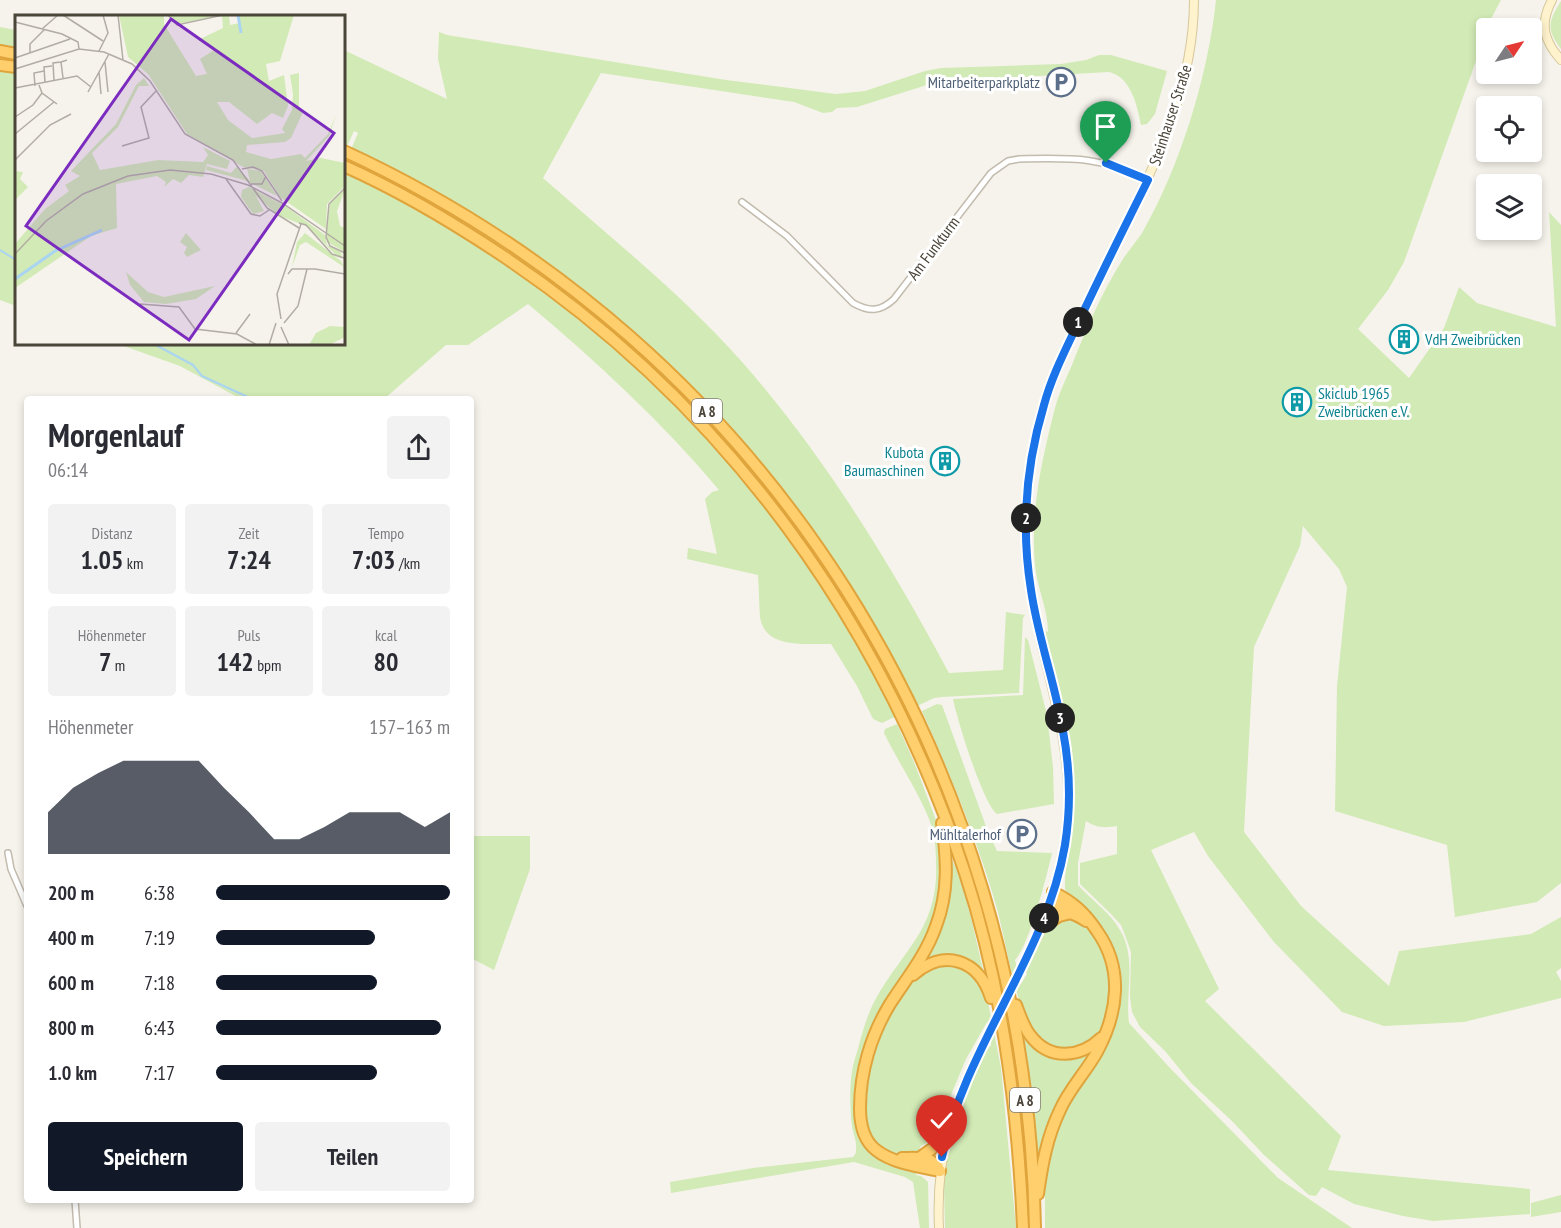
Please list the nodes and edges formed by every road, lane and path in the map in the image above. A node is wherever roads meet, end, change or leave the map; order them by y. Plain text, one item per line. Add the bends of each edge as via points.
1 (1194, 0) edge
2 (1552, 0) edge
3 (0, 51) edge
4 (15, 54) edge
5 (1561, 60) edge
6 (0, 65) edge
7 (15, 67) edge
8 (345, 152) edge
9 (345, 166) edge
10 (1148, 180) junction
11 (742, 202) dead end
12 (939, 799) junction
13 (8, 853) dead end
14 (1053, 892) junction
15 (24, 899) edge
16 (1072, 913) junction
17 (1040, 928) junction
18 (1095, 929) junction
19 (906, 982) junction
20 (1007, 982) junction
21 (1104, 1035) junction
22 (1004, 1039) junction
23 (947, 1131) junction
24 (893, 1158) junction
25 (919, 1158) junction
26 (940, 1171) junction
27 (75, 1203) edge
28 (1035, 1223) edge
29 (77, 1228) edge
30 (939, 1228) edge
31 (1023, 1228) edge

1 - 10 main road, Steinhauser Straße via 1192,40 1181,90
2 - 5 main road via 1543,27 1548,43
3 - 4 highway
6 - 7 highway
8 - 20 highway, A 8 via 448,205 554,275 621,329 704,407 771,484 855,604 919,720 974,859
9 - 12 highway, A 8 via 441,216 548,287 649,372 731,456 792,532 844,610 893,698
10 - 11 street, Am Funkturm via 1091,160 1008,161 992,173 894,299 878,310 853,303 787,236
10 - 14 main road, Steinhauser Straße via 1057,368 1044,403 1029,475 1028,570 1068,772 1064,847
12 - 19 highway via 946,848 945,894 935,929
12 - 22 highway, A 8 via 981,930
13 - 15 street
14 - 16 highway via 1058,907
14 - 17 main road, Steinhauser Straße
14 - 18 highway via 1077,906
16 - 17 highway
16 - 18 highway
17 - 23 main road, Steinhauser Straße, bridge via 964,1083
18 - 21 highway via 1108,949 1115,972 1113,1011
19 - 22 highway via 937,961 967,964 985,982
19 - 24 highway via 873,1038 860,1098 866,1136 876,1150
20 - 21 highway via 1027,1032 1047,1050 1074,1054
20 - 28 highway, A 8 via 1031,1147
21 - 28 highway via 1053,1126 1043,1162
22 - 31 highway, A 8
23 - 25 highway via 936,1146
23 - 26 main road, Steinhauser Straße
24 - 25 highway
24 - 26 highway
25 - 26 highway via 933,1161
26 - 30 main road, Steinhauser Straße
27 - 29 street

